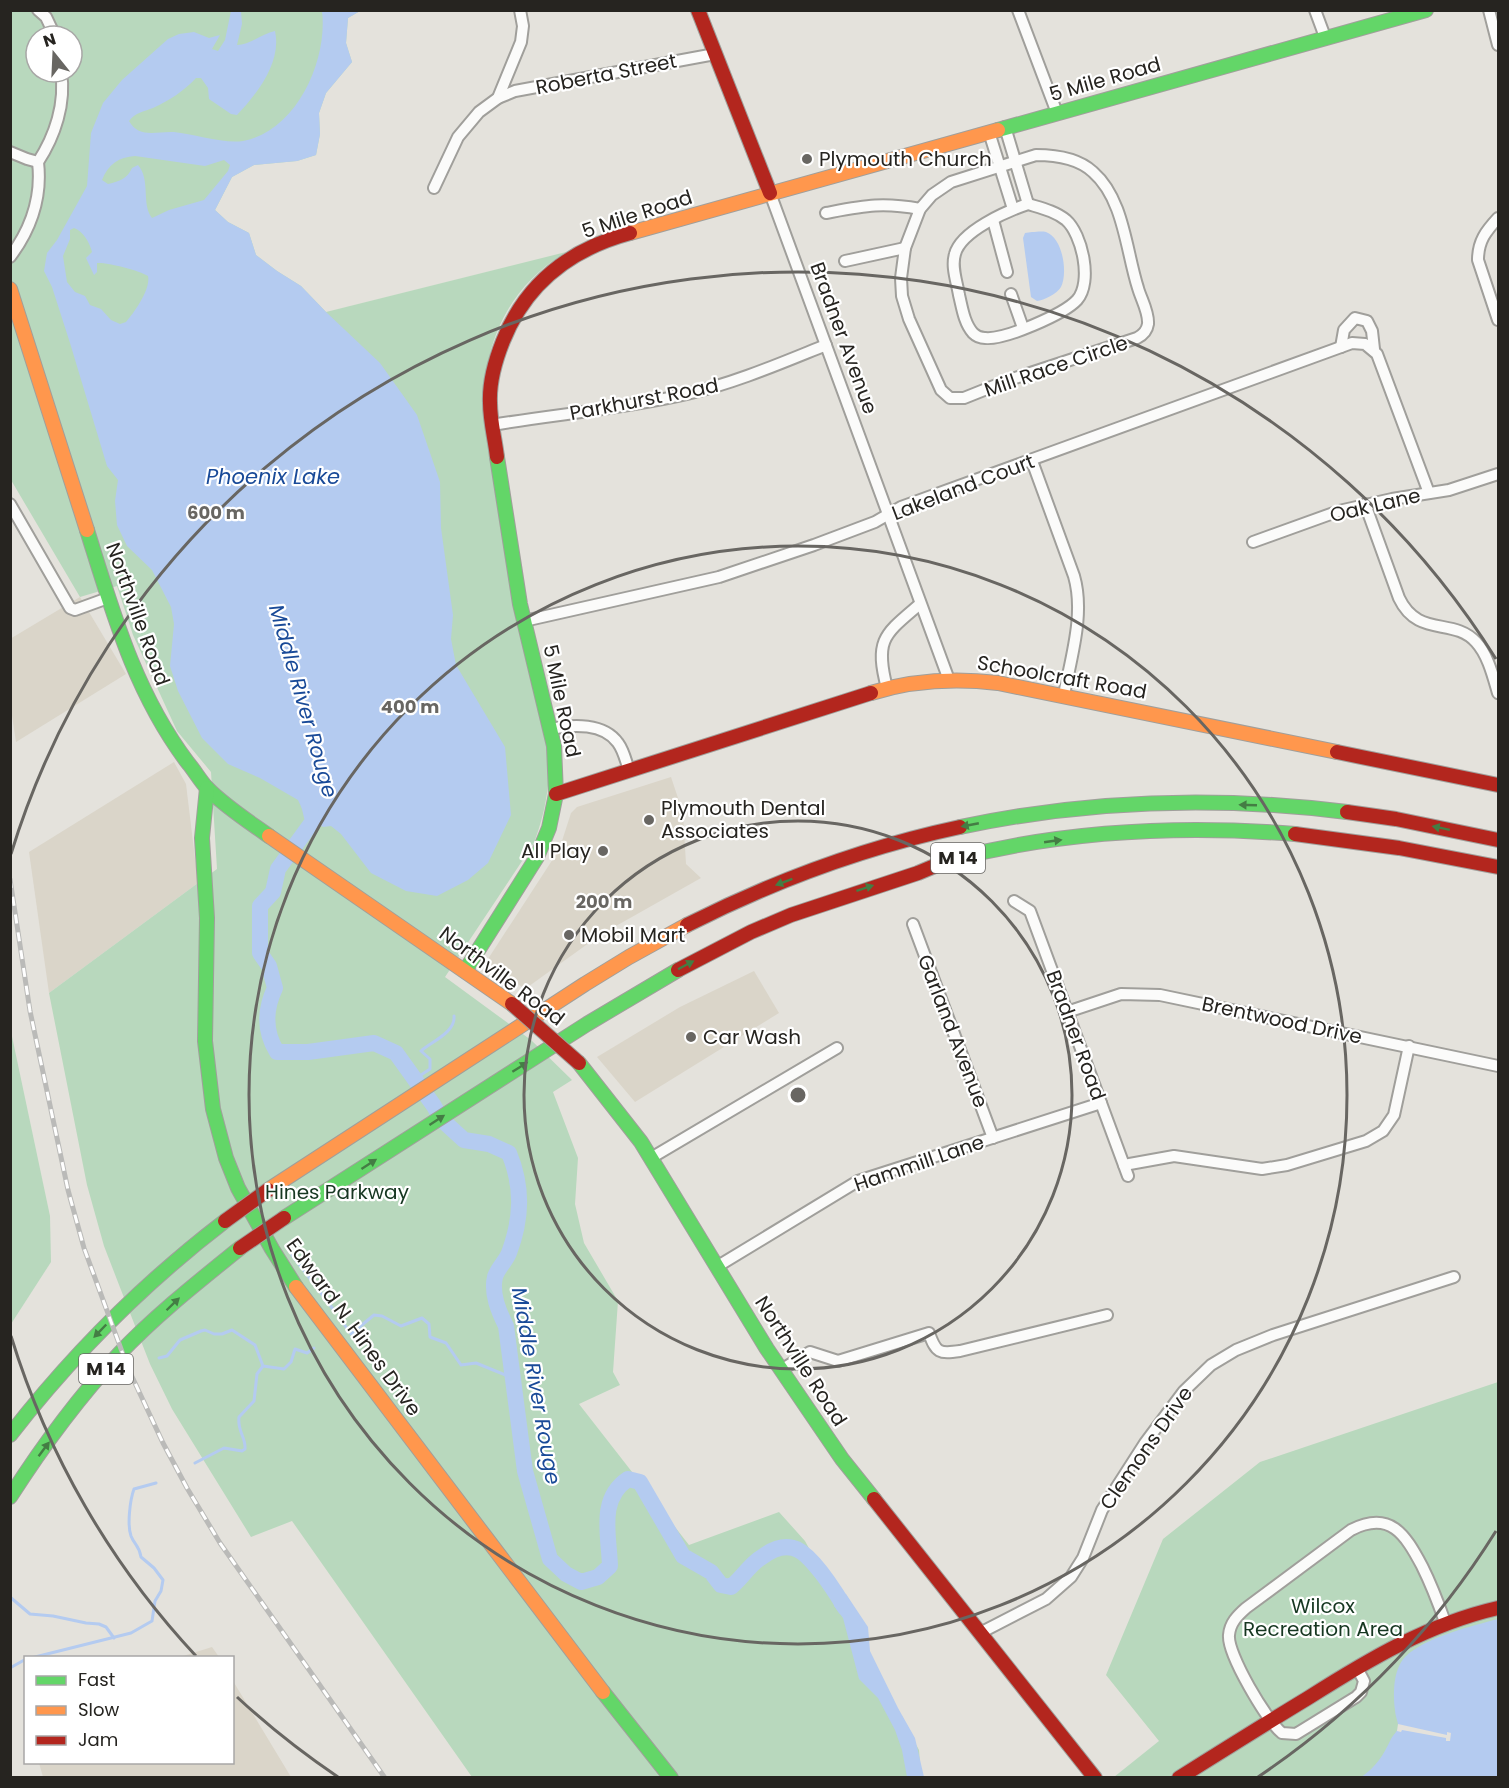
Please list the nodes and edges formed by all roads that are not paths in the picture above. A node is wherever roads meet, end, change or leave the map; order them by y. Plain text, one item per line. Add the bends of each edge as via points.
1 (38, 10) edge
2 (520, 10) edge
3 (698, 10) edge
4 (1018, 10) edge
5 (1315, 10) edge
6 (1426, 10) edge
7 (1489, 10) edge
8 (49, 24) edge
9 (1325, 38) junction
10 (1498, 45) edge
11 (715, 54) junction
12 (63, 84) edge
13 (498, 98) junction
14 (1057, 113) junction
15 (1005, 127) junction
16 (989, 132) junction
17 (10, 152) edge
18 (38, 162) junction
19 (1015, 163) junction
20 (999, 167) junction
21 (434, 188) dead end
22 (770, 193) junction
23 (1028, 204) junction
24 (920, 209) junction
25 (1013, 209) junction
26 (826, 213) dead end
27 (1498, 218) edge
28 (993, 220) junction
29 (904, 248) junction
30 (10, 257) edge
31 (845, 261) dead end
32 (1007, 272) dead end
33 (10, 289) edge
34 (1011, 294) dead end
35 (1498, 320) edge
36 (1023, 328) junction
37 (826, 345) junction
38 (1341, 347) junction
39 (1374, 350) junction
40 (492, 425) junction
41 (1032, 461) junction
42 (1498, 474) edge
43 (1429, 494) junction
44 (10, 504) edge
45 (1365, 504) junction
46 (888, 515) junction
47 (1252, 542) dead end
48 (108, 598) junction
49 (921, 604) junction
50 (524, 621) junction
51 (949, 680) junction
52 (887, 688) junction
53 (1498, 693) edge
54 (1064, 695) junction
55 (551, 729) junction
56 (629, 770) junction
57 (1498, 784) edge
58 (207, 788) junction
59 (556, 794) junction
60 (1498, 840) edge
61 (1498, 867) edge
62 (1014, 902) dead end
63 (913, 924) dead end
64 (465, 971) junction
65 (1067, 1012) junction
66 (1409, 1046) junction
67 (837, 1048) dead end
68 (1498, 1066) edge
69 (1101, 1103) junction
70 (993, 1138) junction
71 (651, 1158) junction
72 (1124, 1165) junction
73 (1128, 1176) dead end
74 (718, 1266) junction
75 (1454, 1277) dead end
76 (1107, 1315) dead end
77 (781, 1370) junction
78 (10, 1435) edge
79 (10, 1497) edge
80 (1498, 1608) edge
81 (1445, 1622) junction
82 (980, 1633) junction
83 (1357, 1668) junction
84 (1270, 1721) junction
85 (672, 1778) edge
86 (1095, 1778) edge
87 (1179, 1778) edge

1 - 8 street
2 - 13 street via 521,42
3 - 11 main road, Bradner Avenue
4 - 14 street
5 - 9 street
6 - 9 main road, 5 Mile Road
7 - 10 street
9 - 14 main road, 5 Mile Road
11 - 13 street, Roberta Street via 515,91
11 - 22 main road, Bradner Avenue
12 - 18 street via 55,130
13 - 21 street via 479,112 458,137
14 - 15 main road, 5 Mile Road
15 - 16 main road, 5 Mile Road
15 - 19 street
16 - 20 street
16 - 22 main road, 5 Mile Road
17 - 18 street
18 - 30 street via 34,213
19 - 20 street, Mill Race Circle
19 - 23 street
19 - 29 street, Mill Race Circle via 1036,154 1062,157 1084,165 1102,182 1124,231 1147,316 1147,327 1141,336 964,398 950,398 941,390 906,309 901,278
20 - 24 street, Mill Race Circle via 951,182
20 - 25 street
22 - 37 street, Bradner Avenue
22 - 40 main road, 5 Mile Road via 625,234 589,248 555,268 525,298 506,331 492,375
23 - 25 street
23 - 36 street via 1068,221 1082,249 1085,282 1077,300 1068,307
24 - 26 street via 878,204
24 - 29 street, Mill Race Circle
25 - 28 street
27 - 35 street via 1482,238 1478,260
28 - 32 street
28 - 36 street via 963,240 955,254 954,268 964,315 972,331 981,338
29 - 31 street
33 - 48 main road, Northville Road
34 - 36 street
37 - 40 street, Parkhurst Road via 689,394
37 - 46 street, Bradner Avenue
38 - 39 street via 1359,342
38 - 39 street via 1344,330 1355,318 1367,321
38 - 41 street, Lakeland Court
39 - 43 street
40 - 50 main road, 5 Mile Road
41 - 46 street, Lakeland Court
41 - 54 street via 1078,593
42 - 43 street, Oak Lane
43 - 45 street, Oak Lane
44 - 48 street via 70,608 75,610
45 - 47 street, Oak Lane
45 - 53 street via 1405,609 1424,623 1456,630 1476,641
46 - 49 street, Bradner Avenue
46 - 50 street, Lakeland Court via 719,577
48 - 58 main road, Northville Road via 132,665 157,716
49 - 51 street, Bradner Avenue
49 - 52 street via 883,642
50 - 55 main road, 5 Mile Road
51 - 52 main road, Schoolcraft Road
51 - 54 main road, Schoolcraft Road via 996,682
52 - 56 main road, Schoolcraft Road
54 - 57 main road, Schoolcraft Road
55 - 56 street via 591,727 603,731 621,747
55 - 59 main road, 5 Mile Road
56 - 59 main road, Schoolcraft Road
58 - 64 main road, Northville Road via 238,814
58 - 85 main road, Edward N. Hines Drive via 202,838 207,918 205,1041 213,1109 238,1188 299,1291
59 - 64 main road, 5 Mile Road via 549,828 537,857
60 -> 78 main road, M 14, bridge via 1336,810 1193,803 1139,805 1020,816 962,827 879,847 764,890 674,932 584,986 225,1221 176,1259 118,1313
79 -> 61 main road, M 14, bridge via 103,1372 184,1294 240,1248 625,1000 751,932 949,860 1054,840 1121,833 1286,833 1387,845
62 - 65 street, Bradner Road via 1030,911
63 - 70 street, Garland Avenue
64 - 71 main road, Northville Road, bridge via 512,1004 579,1063
65 - 66 street, Brentwood Drive via 1121,994 1160,994
65 - 69 street, Bradner Road
66 - 68 street, Brentwood Drive
66 - 72 street via 1394,1115 1383,1131 1366,1141 1277,1167 1249,1168 1174,1156
67 - 71 street
69 - 70 street, Hammill Lane
69 - 72 street, Bradner Road
70 - 74 street, Hammill Lane via 858,1181
71 - 74 main road, Northville Road
72 - 73 street, Bradner Road
74 - 77 main road, Northville Road
75 - 82 street, Clemons Drive via 1273,1335 1211,1365 1184,1391 1133,1461 1102,1510 1071,1577 1046,1599
76 - 77 street via 960,1351 939,1351 929,1333 838,1361 810,1352
77 - 82 main road, Northville Road via 842,1459
80 - 81 main road
81 - 83 main road
81 - 84 street via 1431,1585 1404,1535 1381,1522 1351,1530 1246,1608 1233,1622 1229,1637 1234,1658
82 - 86 main road, Northville Road
83 - 84 main road
83 - 84 street via 1364,1682 1361,1692 1329,1714 1292,1735 1282,1733
84 - 87 main road

